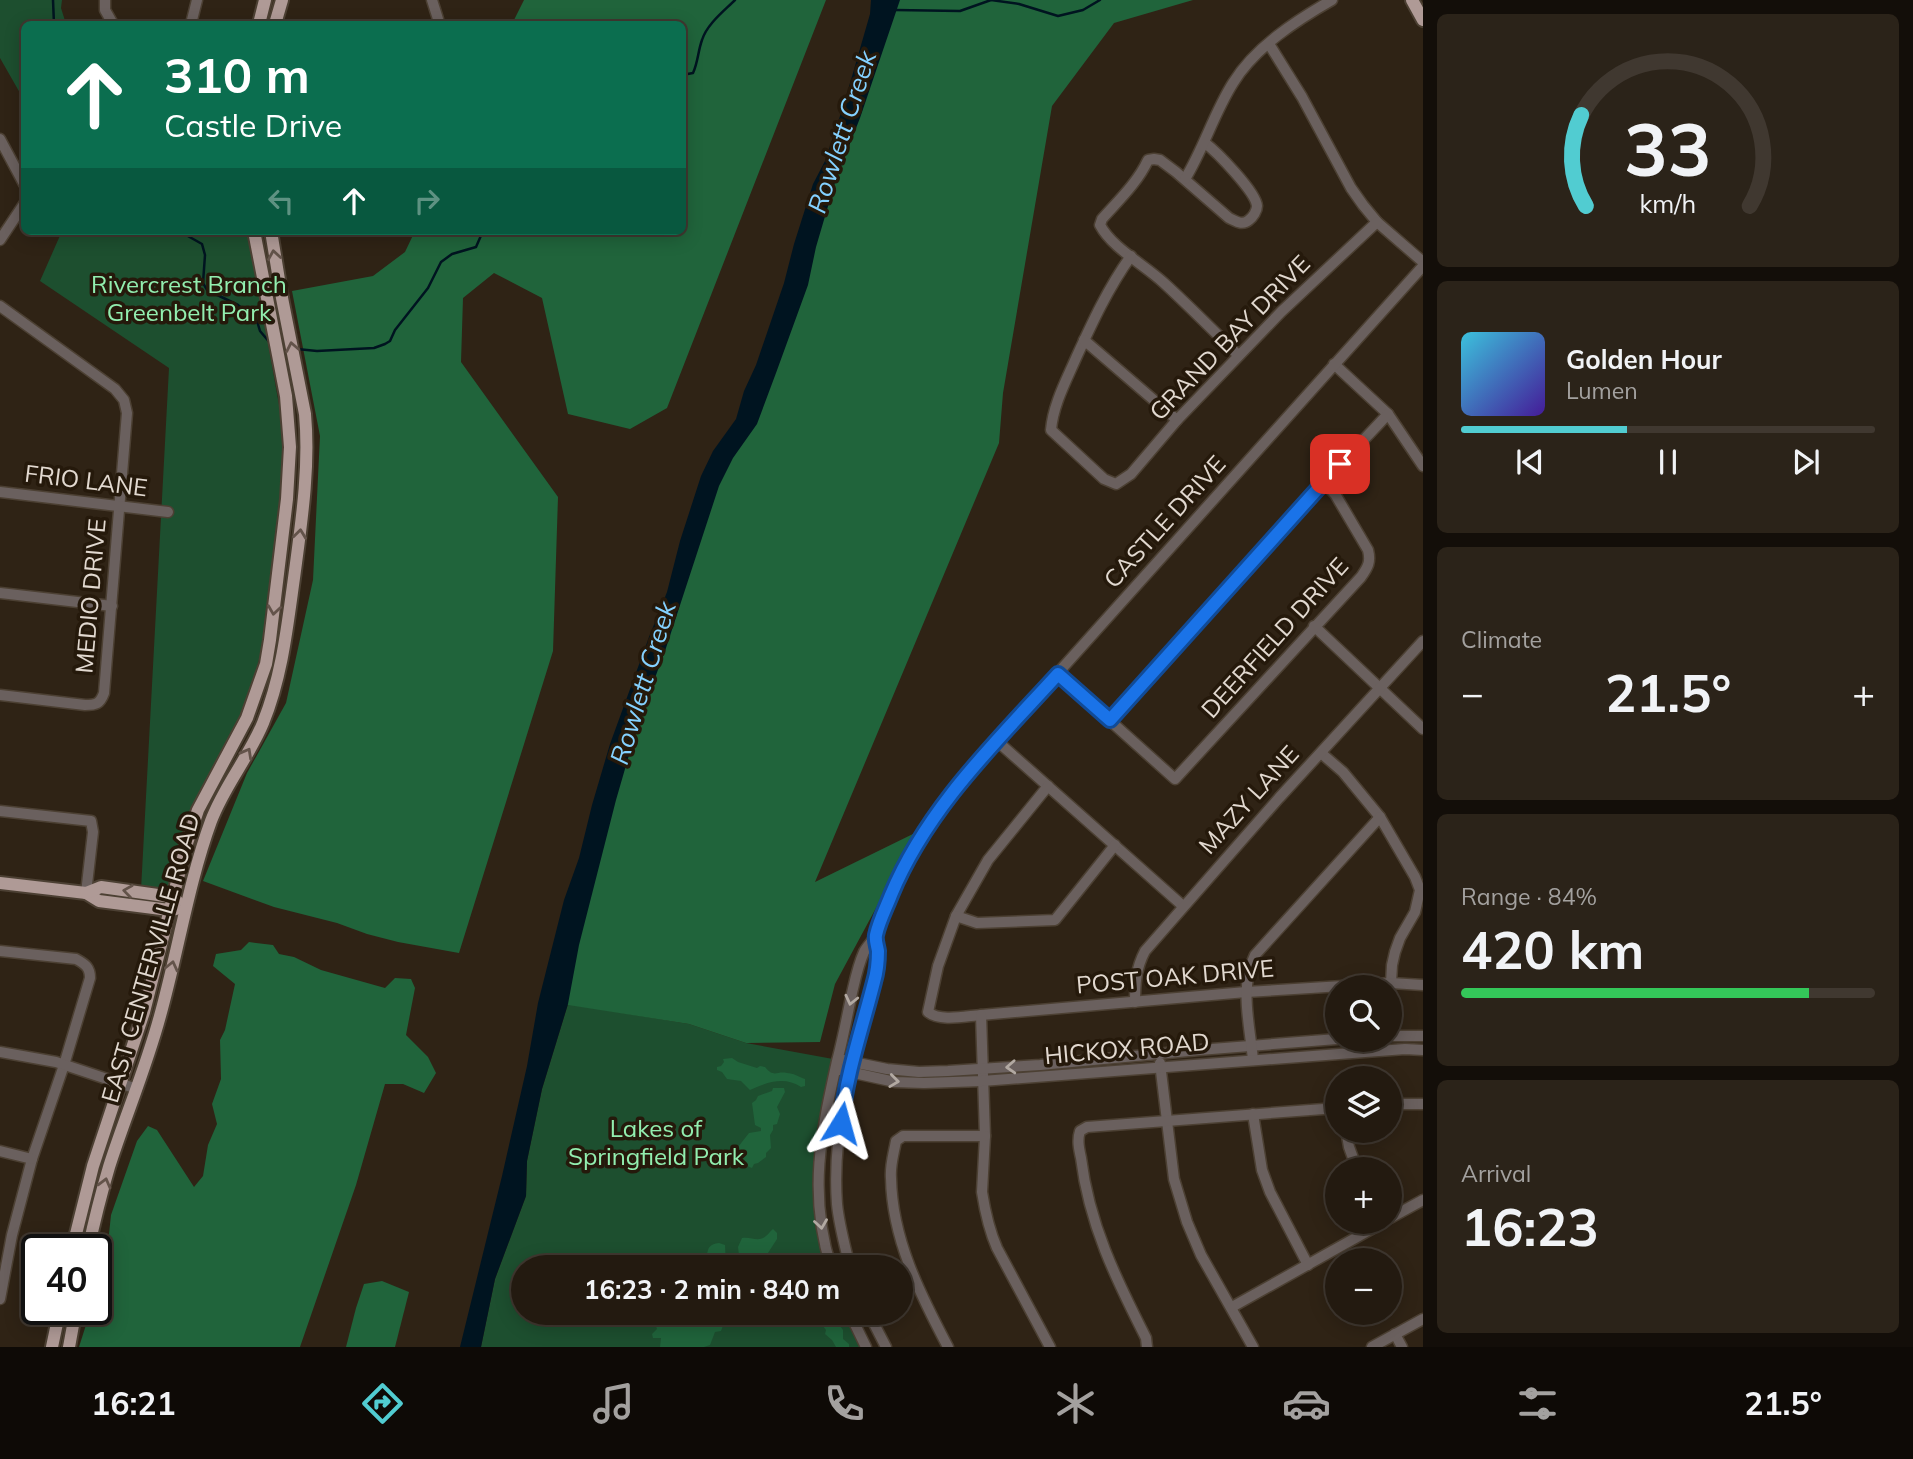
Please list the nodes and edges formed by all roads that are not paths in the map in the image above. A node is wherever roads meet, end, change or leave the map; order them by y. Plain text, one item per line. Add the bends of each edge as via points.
1 (105, 0) edge
2 (197, 0) edge
3 (265, 0) edge
4 (282, 0) edge
5 (432, 0) edge
6 (1332, 0) edge
7 (1412, 0) edge
8 (1423, 20) edge
9 (111, 21) edge
10 (192, 21) edge
11 (260, 21) edge
12 (276, 21) edge
13 (437, 21) edge
14 (1269, 44) junction
15 (0, 139) edge
16 (1205, 143) junction
17 (21, 178) edge
18 (1185, 179) junction
19 (21, 208) edge
20 (1377, 222) junction
21 (255, 235) edge
22 (272, 235) edge
23 (0, 240) edge
24 (1131, 257) junction
25 (1423, 264) edge
26 (0, 306) edge
27 (1084, 340) junction
28 (1238, 355) junction
29 (1334, 364) junction
30 (1388, 414) junction
31 (1178, 420) junction
32 (1423, 466) edge
33 (1324, 482) junction
34 (0, 492) edge
35 (120, 506) junction
36 (168, 512) dead end
37 (0, 593) edge
38 (112, 606) junction
39 (1314, 626) junction
40 (1423, 641) edge
41 (1058, 674) junction
42 (1380, 687) junction
43 (0, 695) edge
44 (1110, 720) junction
45 (1423, 729) edge
46 (997, 741) junction
47 (1321, 753) junction
48 (1048, 786) junction
49 (0, 811) edge
50 (1380, 817) junction
51 (1115, 845) junction
52 (1419, 875) edge
53 (0, 883) edge
54 (86, 893) junction
55 (171, 904) junction
56 (1183, 906) junction
57 (187, 907) junction
58 (956, 916) junction
59 (875, 937) junction
60 (0, 951) edge
61 (1391, 975) edge
62 (1402, 984) edge
63 (1423, 985) edge
64 (1325, 987) edge
65 (1246, 992) junction
66 (1135, 1002) junction
67 (981, 1015) junction
68 (1402, 1036) edge
69 (1423, 1036) edge
70 (1325, 1040) edge
71 (1252, 1045) junction
72 (1423, 1050) edge
73 (0, 1052) edge
74 (1160, 1053) junction
75 (1253, 1060) junction
76 (837, 1064) junction
77 (64, 1065) junction
78 (851, 1067) junction
79 (1160, 1068) junction
80 (982, 1069) junction
81 (982, 1081) junction
82 (121, 1083) junction
83 (136, 1089) junction
84 (1402, 1104) edge
85 (1423, 1104) edge
86 (1325, 1109) edge
87 (1253, 1114) junction
88 (1167, 1121) junction
89 (985, 1136) junction
90 (0, 1151) edge
91 (32, 1159) junction
92 (1423, 1200) edge
93 (1402, 1211) edge
94 (76, 1234) edge
95 (92, 1234) edge
96 (1363, 1234) edge
97 (4, 1253) edge
98 (827, 1255) edge
99 (847, 1255) edge
100 (1308, 1265) junction
101 (0, 1299) edge
102 (1232, 1307) junction
103 (1423, 1319) edge
104 (57, 1325) edge
105 (73, 1325) edge
106 (855, 1325) edge
107 (875, 1325) edge
108 (1395, 1334) junction
109 (1147, 1342) edge
110 (52, 1347) edge
111 (69, 1347) edge
112 (866, 1347) edge
113 (886, 1347) edge
114 (948, 1347) edge
115 (1050, 1347) edge
116 (1253, 1347) edge
117 (1372, 1347) edge
118 (1402, 1347) edge

1 - 9 street
2 - 10 street
3 - 11 main road
4 - 12 main road
5 - 13 street
6 - 14 street
7 - 8 main road
14 - 16 street via 1233,83
14 - 20 street via 1351,188
15 - 17 street
16 - 18 street
16 - 18 street via 1253,197 1257,204 1251,219 1238,223 1229,218
18 - 24 street via 1160,160 1148,160 1102,219 1104,232
19 - 23 street
20 - 25 street
20 - 28 street, GRAND BAY DRIVE
21 -> 55 main road, EAST CENTERVILLE ROAD via 290,438 276,596 265,664 240,735 198,810
57 -> 22 main road, EAST CENTERVILLE ROAD via 211,822 262,724 280,672 303,501 307,434
24 - 27 street via 1116,276
24 - 28 street
25 - 29 street, CASTLE DRIVE
26 - 35 street, MEDIO DRIVE via 120,393 127,413
27 - 31 street
27 - 31 street, GRAND BAY DRIVE via 1059,395 1051,430 1104,479 1116,484 1130,474
28 - 31 street, GRAND BAY DRIVE
29 - 30 street
29 - 41 street, CASTLE DRIVE
30 - 32 street
30 - 33 street
33 - 39 street, DEERFIELD DRIVE via 1346,511 1371,559 1361,577
33 - 44 street
34 - 35 street, FRIO LANE
35 - 36 street, FRIO LANE
35 - 38 street, MEDIO DRIVE
37 - 38 street
38 - 43 street, MEDIO DRIVE via 101,701 85,705
39 - 42 street
39 - 44 street, DEERFIELD DRIVE via 1175,779
40 - 42 street, MAZY LANE
41 - 44 street
41 - 46 street, CASTLE DRIVE
42 - 45 street
42 - 47 street, MAZY LANE
46 - 48 street
46 - 59 street, CASTLE DRIVE via 939,808 908,858
47 - 50 street
47 - 56 street, MAZY LANE
48 - 51 street
48 - 58 street via 988,860
49 - 54 street via 91,821
50 - 52 street
50 - 65 street via 1261,946 1250,965
51 - 56 street
51 - 58 street via 1055,920 976,923
52 - 61 street via 1415,912 1400,938
53 - 54 main road
54 - 55 main road via 101,887
55 - 57 main road
55 - 82 main road, EAST CENTERVILLE ROAD
56 - 66 street, MAZY LANE via 1139,961
83 -> 57 main road, EAST CENTERVILLE ROAD
58 - 67 street, POST OAK DRIVE via 928,1012 940,1017
59 -> 76 street, CASTLE DRIVE via 864,951 857,973
59 - 78 street via 877,971
60 - 77 street via 76,960 90,970
62 - 63 street, POST OAK DRIVE
64 - 65 street, POST OAK DRIVE
65 - 66 street, POST OAK DRIVE
65 - 71 street
66 - 67 street, POST OAK DRIVE
67 - 80 street
68 - 69 street
70 - 71 street, HICKOX ROAD
71 - 74 street, HICKOX ROAD
71 - 75 street
72 - 75 street, HICKOX ROAD
73 - 77 street
74 - 79 street
74 -> 80 street, HICKOX ROAD
75 - 79 street, HICKOX ROAD
76 - 78 street, HICKOX ROAD
76 -> 98 street, CASTLE DRIVE via 817,1170
77 - 82 street
77 - 91 street
78 - 80 street, HICKOX ROAD via 919,1072
78 -> 81 street, HICKOX ROAD via 895,1082
78 - 99 street via 843,1100 837,1175
79 - 81 street, HICKOX ROAD
79 - 88 street
80 - 81 street
81 - 89 street
82 - 83 street
82 - 94 main road, EAST CENTERVILLE ROAD
95 -> 83 main road, EAST CENTERVILLE ROAD
84 - 85 street
86 - 87 street
87 - 88 street
87 - 100 street via 1270,1192
88 - 102 street via 1174,1179 1187,1222
88 - 109 street via 1087,1127 1078,1134 1095,1221 1114,1276
89 - 114 street via 903,1136 895,1146 891,1178 895,1218 907,1261
89 - 115 street via 982,1192 990,1231
90 - 91 street
91 - 97 street
92 - 93 street
96 - 100 street
97 - 101 street
100 - 102 street
102 - 116 street
103 - 108 street
104 - 110 main road
105 - 111 main road
106 - 112 street
107 - 113 street
108 - 117 street
108 - 118 street

